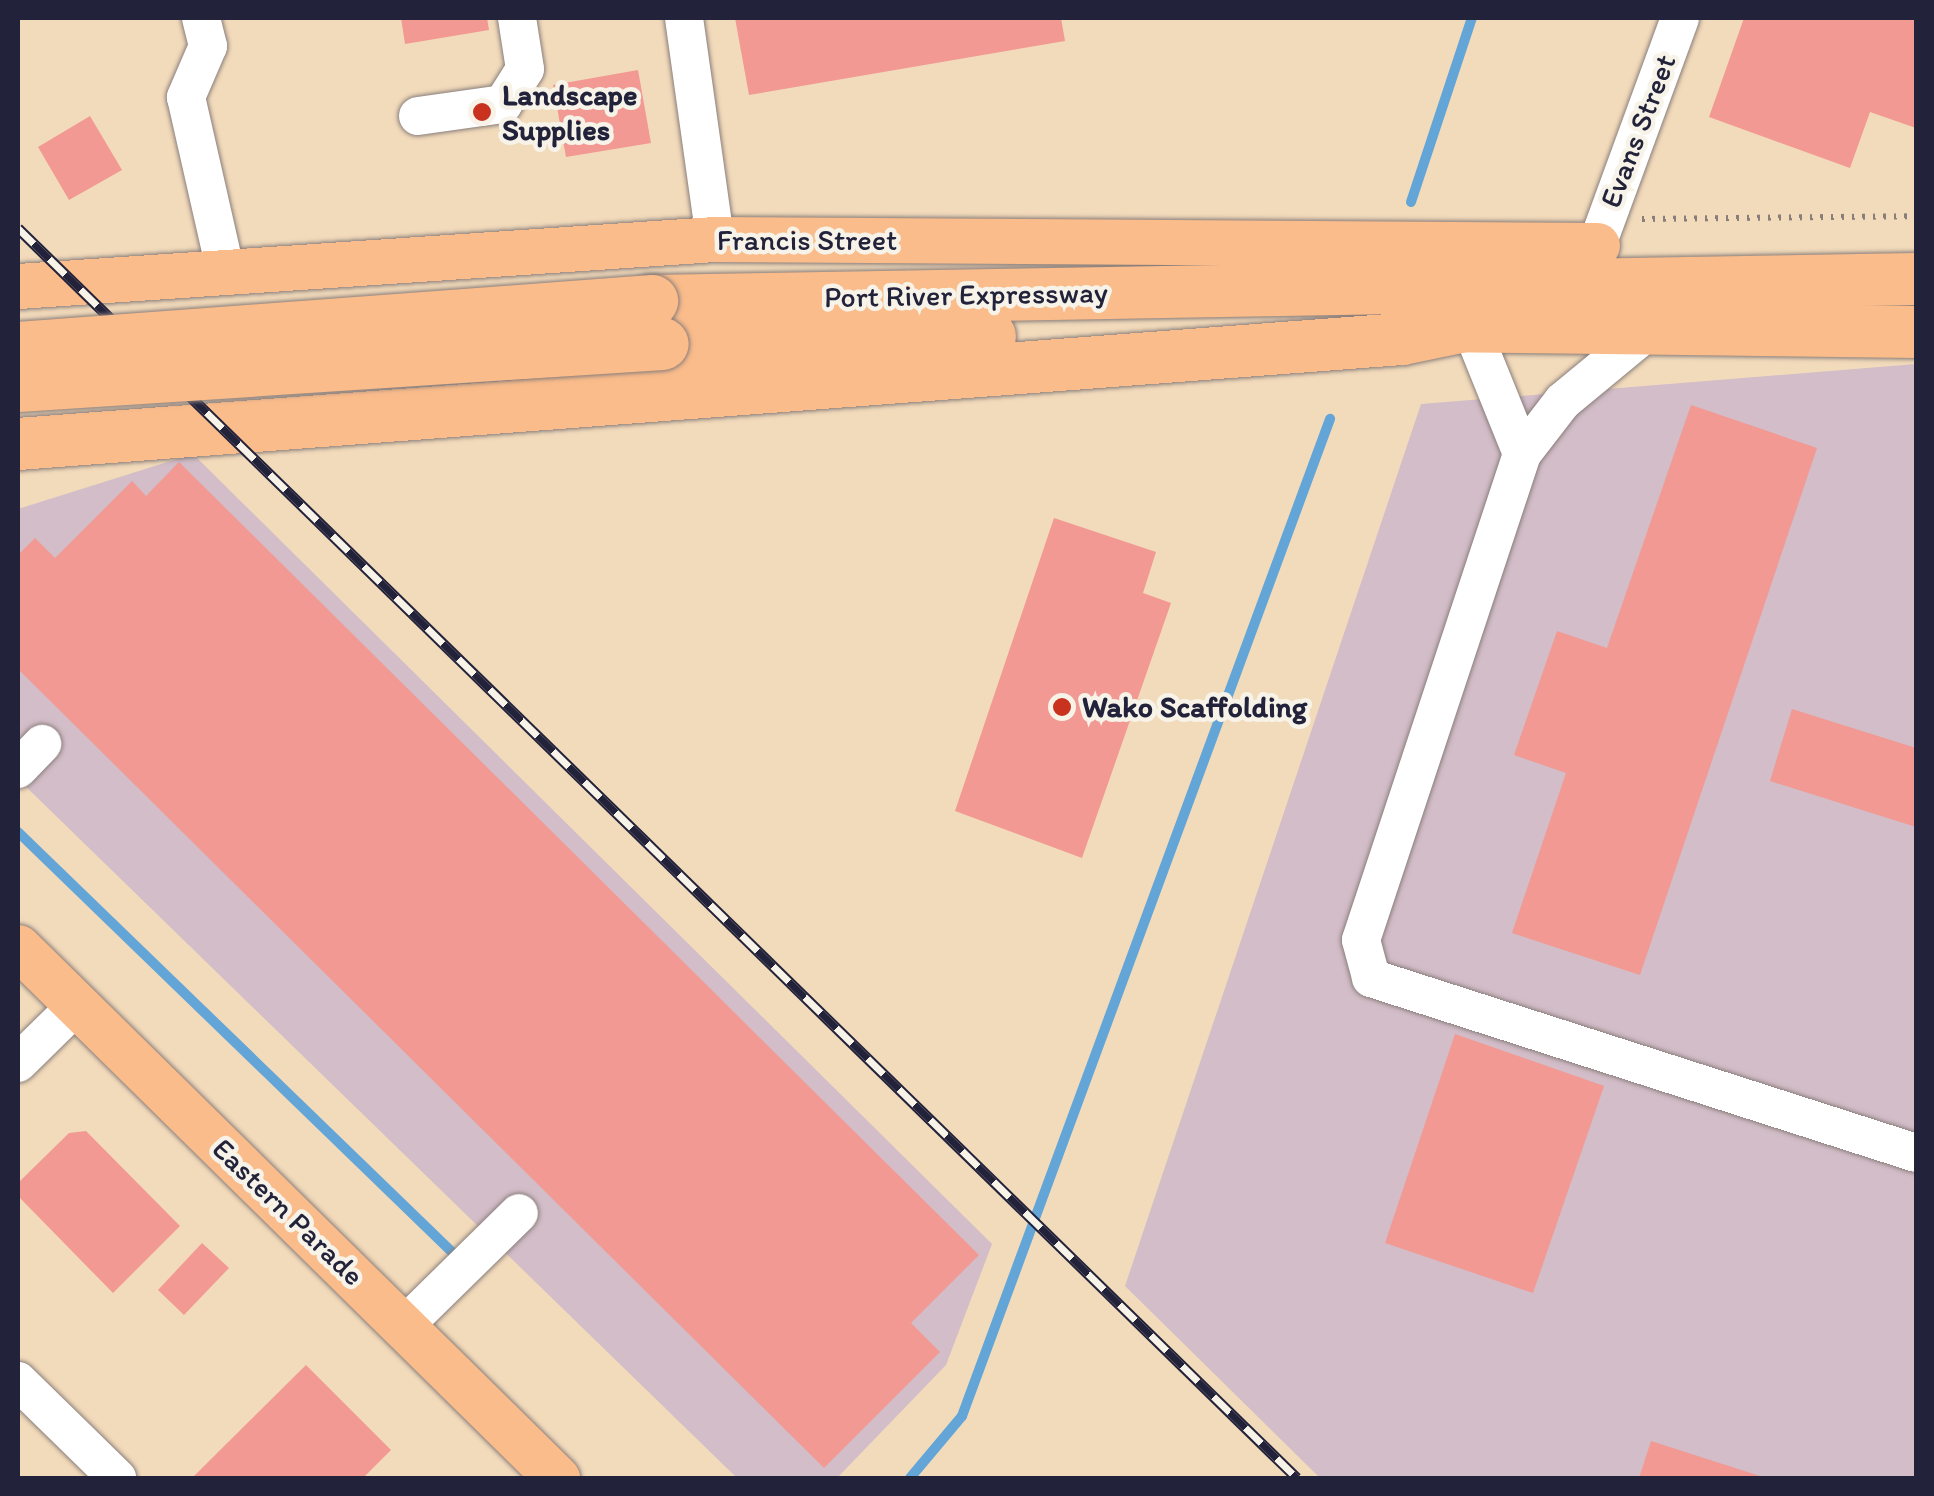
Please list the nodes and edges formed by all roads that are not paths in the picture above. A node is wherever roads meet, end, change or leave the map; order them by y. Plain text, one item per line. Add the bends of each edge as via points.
1 (201, 18) edge
2 (517, 18) edge
3 (684, 18) edge
4 (1680, 18) edge
5 (418, 116) dead end
6 (1601, 232) junction
7 (714, 239) junction
8 (1916, 255) edge
9 (225, 269) junction
10 (1916, 279) edge
11 (18, 286) edge
12 (658, 323) junction
13 (1470, 325) junction
14 (1654, 326) junction
15 (1916, 332) edge
16 (18, 348) edge
17 (18, 386) edge
18 (18, 444) edge
19 (1522, 454) junction
20 (18, 947) edge
21 (76, 1004) junction
22 (18, 1063) edge
23 (1916, 1153) edge
24 (519, 1213) dead end
25 (404, 1326) junction
26 (18, 1380) edge
27 (118, 1478) edge
28 (556, 1478) edge

1 - 9 lane via 208,46 186,97
2 - 5 lane via 526,69 503,104
3 - 7 lane
4 - 6 lane, Evans Street
6 - 7 main road, Francis Street
6 - 8 highway
7 - 9 main road, Francis Street
9 - 11 main road, Francis Street
10 - 12 highway, Port River Expressway
12 - 13 highway, Port River Expressway
12 - 16 highway, Port River Expressway, bridge
12 - 17 highway, Port River Expressway, bridge
13 - 14 highway, Port River Expressway
13 - 18 highway via 1402,339
13 - 19 lane
14 - 15 highway, Port River Expressway
14 - 19 lane via 1564,401
19 - 23 lane via 1361,940 1371,978
20 - 21 main road, Eastern Parade
21 - 22 lane
21 - 25 main road, Eastern Parade
24 - 25 lane
25 - 28 main road, Eastern Parade
26 - 27 lane

